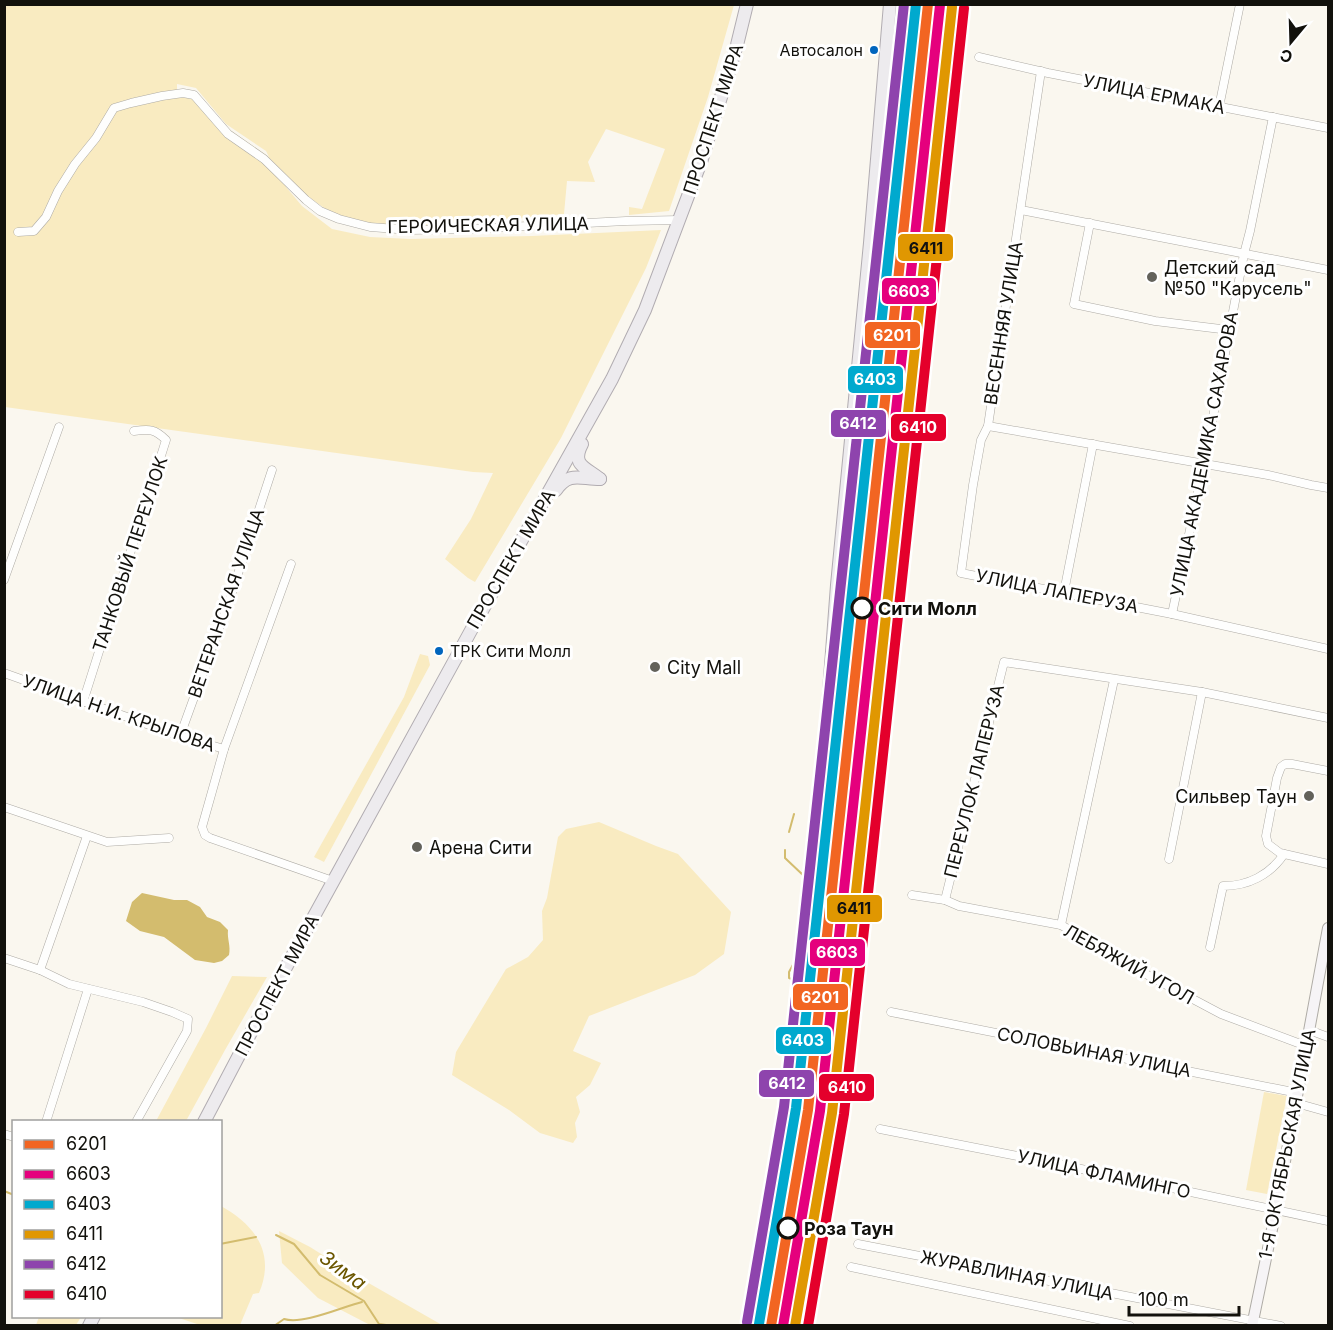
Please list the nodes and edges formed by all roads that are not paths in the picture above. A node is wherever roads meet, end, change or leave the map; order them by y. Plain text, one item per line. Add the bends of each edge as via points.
1 (747, 4) edge
2 (890, 4) edge
3 (1240, 4) edge
4 (979, 57) dead end
5 (1041, 71) junction
6 (1219, 107) junction
7 (1273, 117) junction
8 (1329, 128) edge
9 (1021, 210) junction
10 (680, 220) junction
11 (1090, 223) junction
12 (18, 232) dead end
13 (1244, 254) junction
14 (1329, 270) edge
15 (1229, 330) junction
16 (593, 413) junction
17 (988, 426) junction
18 (59, 427) dead end
19 (134, 431) dead end
20 (1093, 444) junction
21 (1204, 464) junction
22 (564, 466) junction
23 (272, 470) dead end
24 (601, 479) junction
25 (1329, 488) edge
26 (534, 520) junction
27 (291, 564) dead end
28 (961, 573) joint
29 (4, 580) edge
30 (1064, 592) junction
31 (1172, 615) junction
32 (1329, 649) edge
33 (4, 673) edge
34 (1113, 680) junction
35 (1202, 692) junction
36 (83, 702) junction
37 (1329, 718) edge
38 (180, 736) junction
39 (224, 749) junction
40 (1329, 771) edge
41 (4, 807) edge
42 (87, 836) junction
43 (169, 837) dead end
44 (1284, 854) junction
45 (1169, 859) dead end
46 (1329, 864) edge
47 (333, 881) junction
48 (912, 896) dead end
49 (945, 900) junction
50 (1061, 925) junction
51 (1329, 928) edge
52 (1327, 944) edge
53 (1210, 946) dead end
54 (4, 958) edge
55 (40, 970) junction
56 (88, 989) junction
57 (891, 1012) dead end
58 (1309, 1030) junction
59 (1329, 1038) edge
60 (1306, 1046) junction
61 (1297, 1098) junction
62 (1329, 1112) edge
63 (207, 1118) edge
64 (47, 1120) edge
65 (137, 1120) edge
66 (880, 1129) dead end
67 (1276, 1210) junction
68 (1329, 1221) edge
69 (858, 1244) dead end
70 (851, 1267) dead end
71 (1252, 1322) edge
72 (753, 1326) edge
73 (1130, 1326) edge
74 (1281, 1326) edge

1 - 10 main road, ПРОСПЕКТ МИРА via 706,148
2 - 72 main road via 796,1070
3 - 6 street
4 - 5 street, УЛИЦА ЕРМАКА
5 - 6 street, УЛИЦА ЕРМАКА
5 - 9 street, ВЕСЕННЯЯ УЛИЦА
6 - 7 street, УЛИЦА ЕРМАКА
7 - 8 street, УЛИЦА ЕРМАКА
7 - 13 street, УЛИЦА АКАДЕМИКА САХАРОВА
9 - 11 street
9 - 17 street, ВЕСЕННЯЯ УЛИЦА
10 - 12 street, ГЕРОИЧЕСКАЯ УЛИЦА via 469,229 370,227 320,211 264,159 228,134 194,95 183,93 114,108 58,191 46,217 34,231
10 - 16 main road, ПРОСПЕКТ МИРА via 645,310
11 - 13 street
11 - 15 street via 1074,304 1155,321
13 - 14 street
13 - 15 street, УЛИЦА АКАДЕМИКА САХАРОВА
15 - 21 street, УЛИЦА АКАДЕМИКА САХАРОВА
16 - 22 main road, ПРОСПЕКТ МИРА
16 - 24 main road via 577,460
17 - 20 street
17 - 28 street, ВЕСЕННЯЯ УЛИЦА via 981,440
18 - 29 street
19 - 36 street, ТАНКОВЫЙ ПЕРЕУЛОК via 157,431 166,440
20 - 21 street
20 - 30 street
21 - 25 street
21 - 31 street, УЛИЦА АКАДЕМИКА САХАРОВА
22 - 24 main road
22 - 26 main road, ПРОСПЕКТ МИРА
23 - 38 street, ВЕТЕРАНСКАЯ УЛИЦА
24 - 26 main road via 568,478
26 - 47 main road, ПРОСПЕКТ МИРА
27 - 39 street
28 - 30 street, УЛИЦА ЛАПЕРУЗА
30 - 31 street, УЛИЦА ЛАПЕРУЗА
31 - 32 street, УЛИЦА ЛАПЕРУЗА
33 - 36 street, УЛИЦА Н.И. КРЫЛОВА
34 - 35 street
34 - 49 street, ПЕРЕУЛОК ЛАПЕРУЗА via 1004,662
34 - 50 street
35 - 37 street
35 - 45 street
36 - 38 street, УЛИЦА Н.И. КРЫЛОВА
38 - 39 street, УЛИЦА Н.И. КРЫЛОВА
39 - 47 street, УЛИЦА Н.И. КРЫЛОВА via 202,827 205,835
40 - 44 street via 1292,764 1281,767 1266,836 1270,846
41 - 42 street
42 - 43 street via 107,842
42 - 55 street
44 - 46 street
44 - 53 street via 1260,877 1244,884 1223,886
47 - 63 main road, ПРОСПЕКТ МИРА
48 - 49 street, ЛЕБЯЖИЙ УГОЛ
49 - 50 street, ЛЕБЯЖИЙ УГОЛ
50 - 60 street, ЛЕБЯЖИЙ УГОЛ via 1221,1014
51 - 52 street, 1-Я ОКТЯБРЬСКАЯ УЛИЦА
52 - 58 street, 1-Я ОКТЯБРЬСКАЯ УЛИЦА
54 - 55 street
55 - 56 street
56 - 64 street
56 - 65 street via 143,1002 188,1019 187,1031
57 - 61 street, СОЛОВЬИНАЯ УЛИЦА
58 - 59 street
58 - 60 street, 1-Я ОКТЯБРЬСКАЯ УЛИЦА
60 - 61 street, 1-Я ОКТЯБРЬСКАЯ УЛИЦА
61 - 62 street, СОЛОВЬИНАЯ УЛИЦА
61 - 67 street, 1-Я ОКТЯБРЬСКАЯ УЛИЦА
66 - 67 street, УЛИЦА ФЛАМИНГО
67 - 68 street, УЛИЦА ФЛАМИНГО
67 - 71 street, 1-Я ОКТЯБРЬСКАЯ УЛИЦА
69 - 71 street, ЖУРАВЛИНАЯ УЛИЦА
70 - 73 street
71 - 74 street, ЖУРАВЛИНАЯ УЛИЦА

